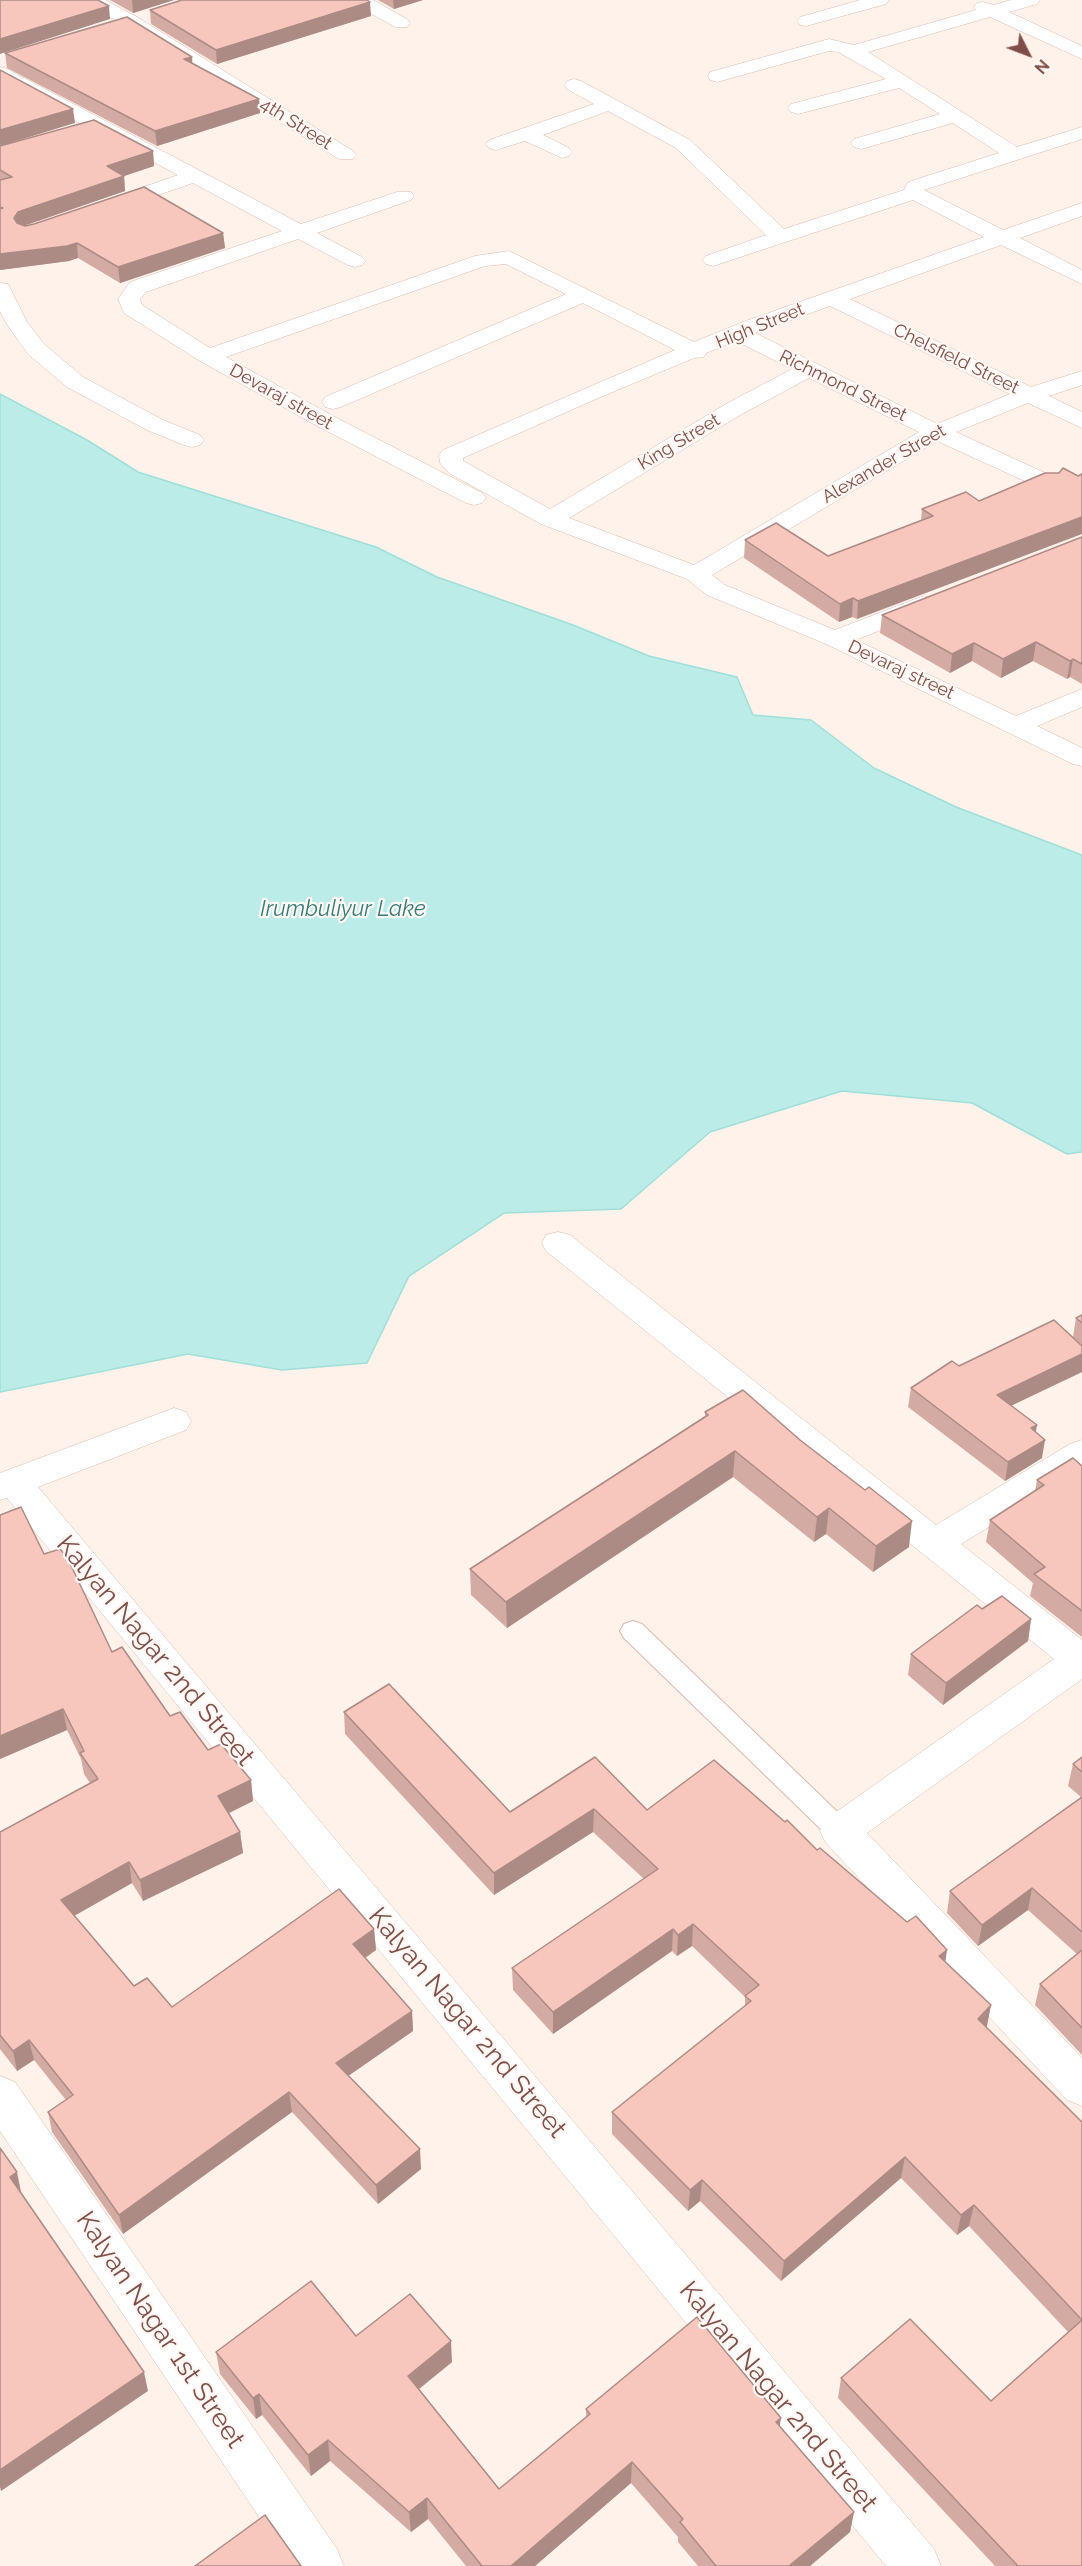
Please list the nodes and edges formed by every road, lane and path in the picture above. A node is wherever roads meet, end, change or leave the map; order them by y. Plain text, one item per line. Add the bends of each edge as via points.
1 (92, 0) edge
2 (360, 0) edge
3 (880, 0) edge
4 (968, 0) edge
5 (1031, 0) edge
6 (992, 11) junction
7 (151, 15) edge
8 (131, 21) junction
9 (806, 21) dead end
10 (401, 23) dead end
11 (109, 28) edge
12 (854, 51) junction
13 (1082, 53) edge
14 (4, 65) edge
15 (717, 76) dead end
16 (902, 81) junction
17 (574, 85) dead end
18 (611, 104) junction
19 (798, 108) dead end
20 (955, 116) junction
21 (98, 125) junction
22 (76, 131) edge
23 (1082, 133) edge
24 (526, 134) junction
25 (861, 143) dead end
26 (496, 144) dead end
27 (562, 152) dead end
28 (1014, 154) junction
29 (346, 155) dead end
30 (194, 176) junction
31 (914, 193) junction
32 (404, 196) dead end
33 (1082, 209) edge
34 (94, 210) edge
35 (1056, 218) junction
36 (1082, 231) edge
37 (298, 232) junction
38 (780, 237) junction
39 (1000, 237) junction
40 (713, 260) dead end
41 (355, 261) dead end
42 (1082, 278) edge
43 (0, 289) edge
44 (583, 295) junction
45 (831, 298) junction
46 (737, 333) junction
47 (696, 352) junction
48 (208, 356) junction
49 (809, 369) junction
50 (1082, 378) edge
51 (1029, 395) junction
52 (333, 402) dead end
53 (1082, 421) edge
54 (936, 432) junction
55 (192, 440) dead end
56 (452, 463) joint
57 (1048, 483) edge
58 (550, 519) junction
59 (696, 574) junction
60 (716, 590) junction
61 (942, 597) edge
62 (835, 639) junction
63 (1082, 697) edge
64 (1017, 725) junction
65 (1082, 758) edge
66 (558, 1243) dead end
67 (174, 1421) dead end
68 (1082, 1453) edge
69 (7, 1485) edge
70 (934, 1543) junction
71 (633, 1631) dead end
72 (1081, 1661) edge
73 (840, 1831) junction
74 (1082, 2087) edge
75 (0, 2095) edge
76 (320, 2566) edge
77 (917, 2566) edge

1 - 8 street, 4th Street
2 - 10 street
3 - 9 street
4 - 6 street
5 - 6 street
6 - 12 street
6 - 13 street
7 - 8 street
8 - 11 street
8 - 29 street, 4th Street
12 - 15 street via 829,45
12 - 16 street
14 - 21 street
16 - 19 street
16 - 20 street
17 - 18 street
18 - 24 street
18 - 38 street via 683,144
20 - 25 street
20 - 28 street
21 - 22 street
21 - 30 street
23 - 28 street
24 - 26 street
24 - 27 street
28 - 31 street via 921,184 914,187
30 - 34 street
30 - 37 street
31 - 38 street
31 - 39 street
32 - 37 street, Devaraj street
33 - 35 street, High Street
35 - 36 street
35 - 39 street, High Street
37 - 41 street
37 - 48 street, Devaraj street via 138,287 129,299 132,308
38 - 40 street
39 - 42 street
39 - 45 street, High Street
43 - 55 street via 16,324 36,349 75,382
44 - 47 street
44 - 48 street via 509,257 482,260
44 - 52 street
45 - 46 street, High Street
45 - 51 street, Chelsfield Street
46 - 47 street, High Street
46 - 49 street, Richmond Street
47 - 56 street, High Street via 461,449 451,454
48 - 60 street, Devaraj street via 535,530 629,572 682,590
49 - 54 street, Richmond Street
49 - 58 street, King Street
50 - 51 street, Alexander Street
51 - 53 street, Chelsfield Street
51 - 54 street, Alexander Street
54 - 57 street, Richmond Street
54 - 59 street, Alexander Street
56 - 58 street, Devaraj street
58 - 59 street, Devaraj street
59 - 60 street, Devaraj street
60 - 62 street, Devaraj street
61 - 62 street
62 - 64 street, Devaraj street
63 - 64 street
64 - 65 street, Devaraj street
66 - 70 street
67 - 69 street
68 - 70 street
69 - 77 street, Kalyan Nagar 2nd Street
70 - 72 street
71 - 73 lane
72 - 73 street
73 - 74 street
75 - 76 street, Kalyan Nagar 1st Street

